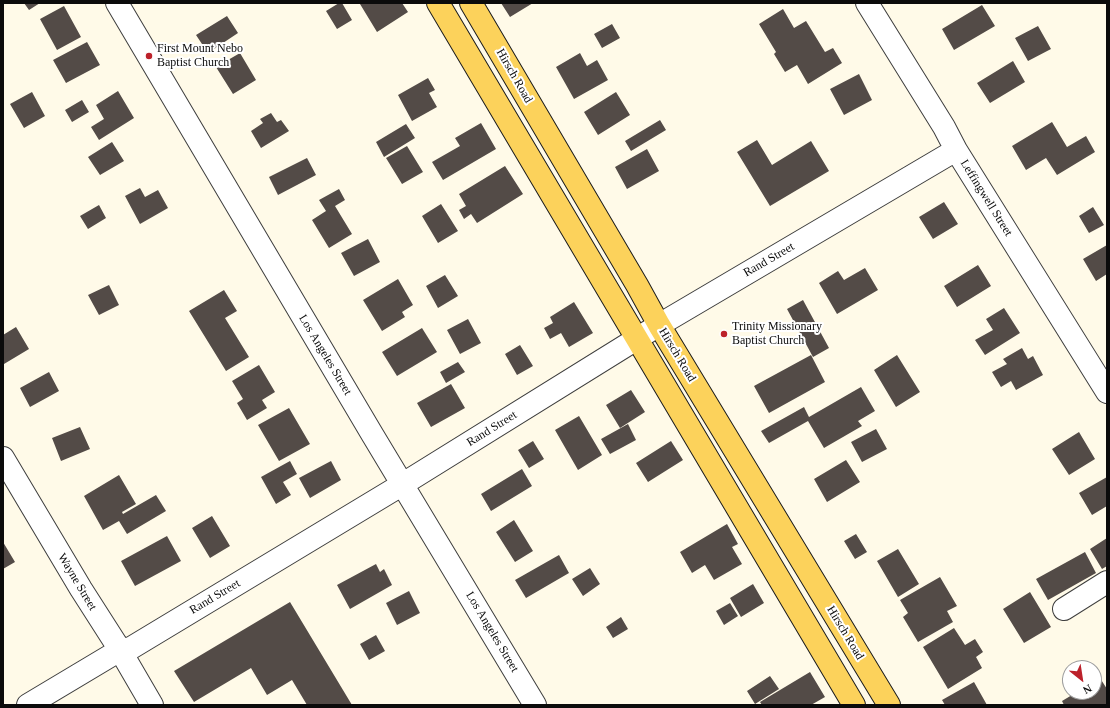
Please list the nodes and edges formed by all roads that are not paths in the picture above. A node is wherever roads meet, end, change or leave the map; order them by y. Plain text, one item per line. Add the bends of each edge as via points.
1 (117, 3) edge
2 (438, 3) edge
3 (471, 3) edge
4 (867, 3) edge
5 (956, 150) junction
6 (659, 325) junction
7 (636, 339) junction
8 (1107, 392) edge
9 (3, 458) edge
10 (403, 484) junction
11 (1107, 582) edge
12 (1064, 609) dead end
13 (120, 650) junction
14 (28, 705) edge
15 (152, 705) edge
16 (535, 705) edge
17 (854, 705) edge
18 (889, 705) edge

1 - 10 street, Los Angeles Street
2 - 7 main road
3 - 6 main road, Hirsch Road
4 - 5 street, Leffingwell Street
5 - 6 street, Rand Street
5 - 8 street, Leffingwell Street
6 - 7 street, Rand Street
6 - 18 main road, Hirsch Road
7 - 10 street, Rand Street
7 - 17 main road
9 - 13 street, Wayne Street via 81,590
10 - 13 street, Rand Street via 131,648
10 - 16 street, Los Angeles Street
11 - 12 street
13 - 14 street, Rand Street
13 - 15 street, Wayne Street

